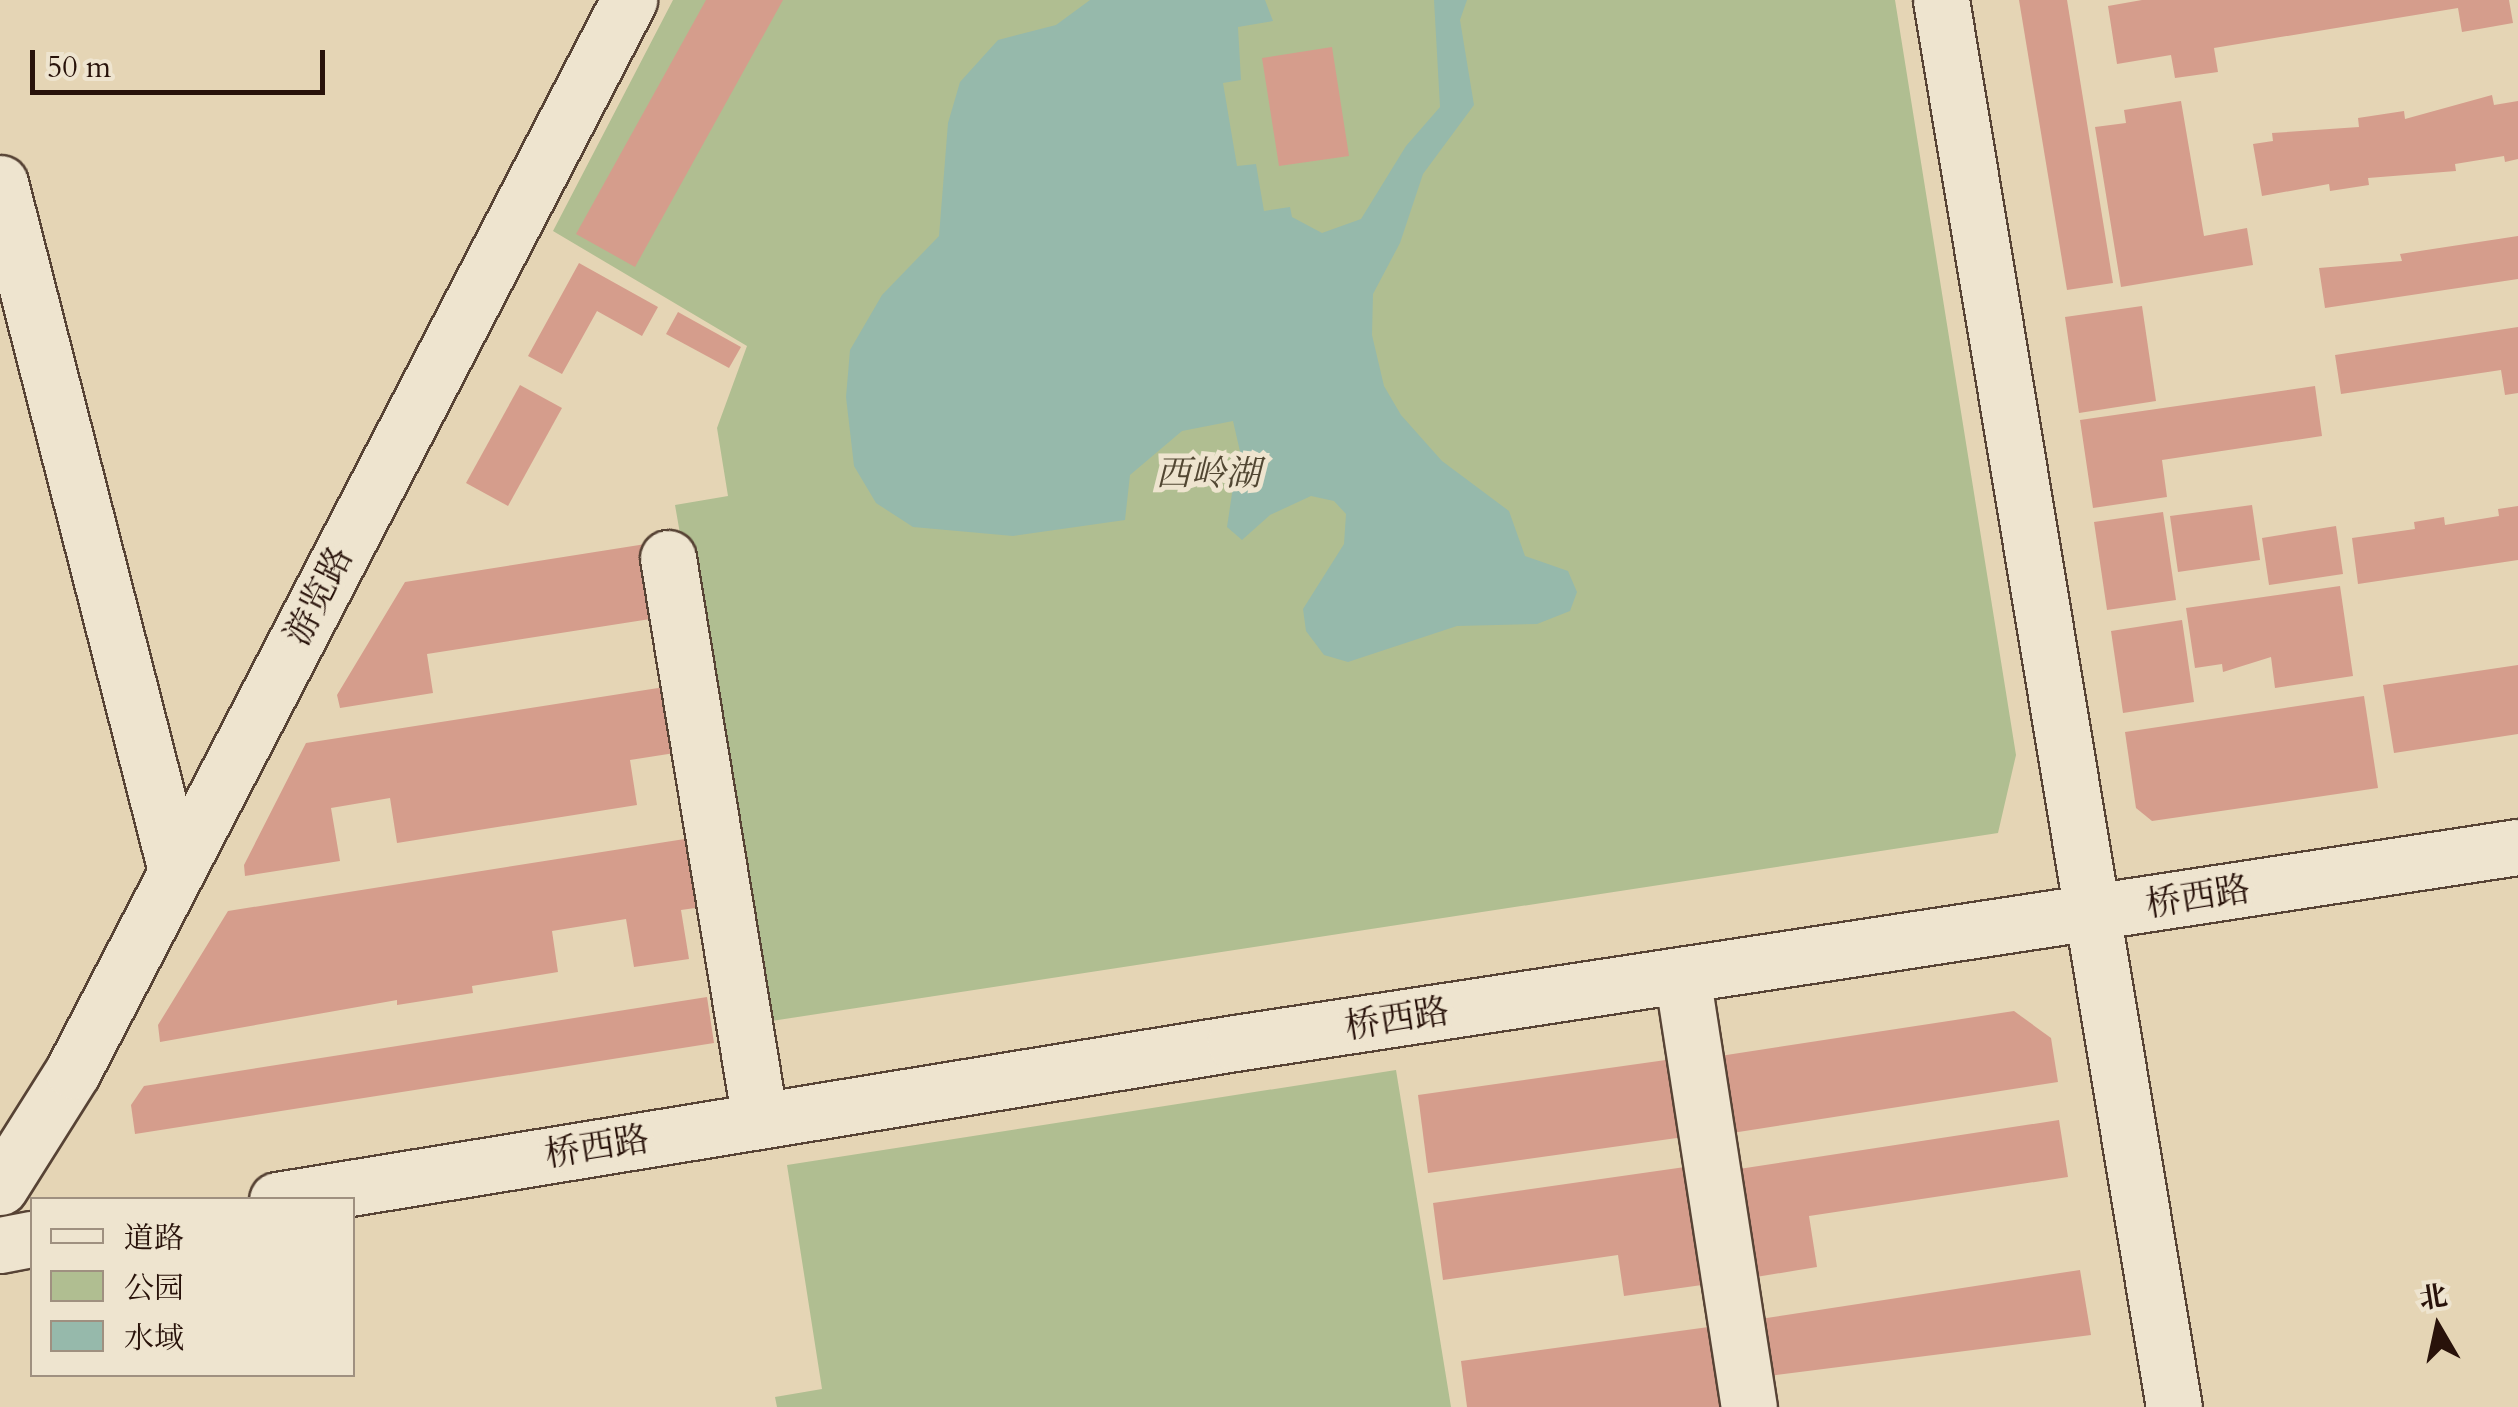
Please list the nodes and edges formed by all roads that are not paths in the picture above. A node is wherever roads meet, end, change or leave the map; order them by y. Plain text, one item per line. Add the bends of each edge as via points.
1 (629, 0) edge
2 (1941, 0) edge
3 (0, 183) edge
4 (668, 558) dead end
5 (2518, 847) edge
6 (176, 871) junction
7 (2092, 914) junction
8 (1682, 975) junction
9 (760, 1120) junction
10 (0, 1187) edge
11 (295, 1197) edge
12 (30, 1240) edge
13 (0, 1245) edge
14 (1748, 1407) edge
15 (2174, 1407) edge

1 - 6 street, 游览路
2 - 7 street
3 - 6 street
4 - 9 street
5 - 7 street, 桥西路
6 - 10 street, 游览路 via 72,1071
7 - 8 street, 桥西路
7 - 15 street
8 - 9 street, 桥西路
8 - 14 street
9 - 11 street, 桥西路
12 - 13 street

